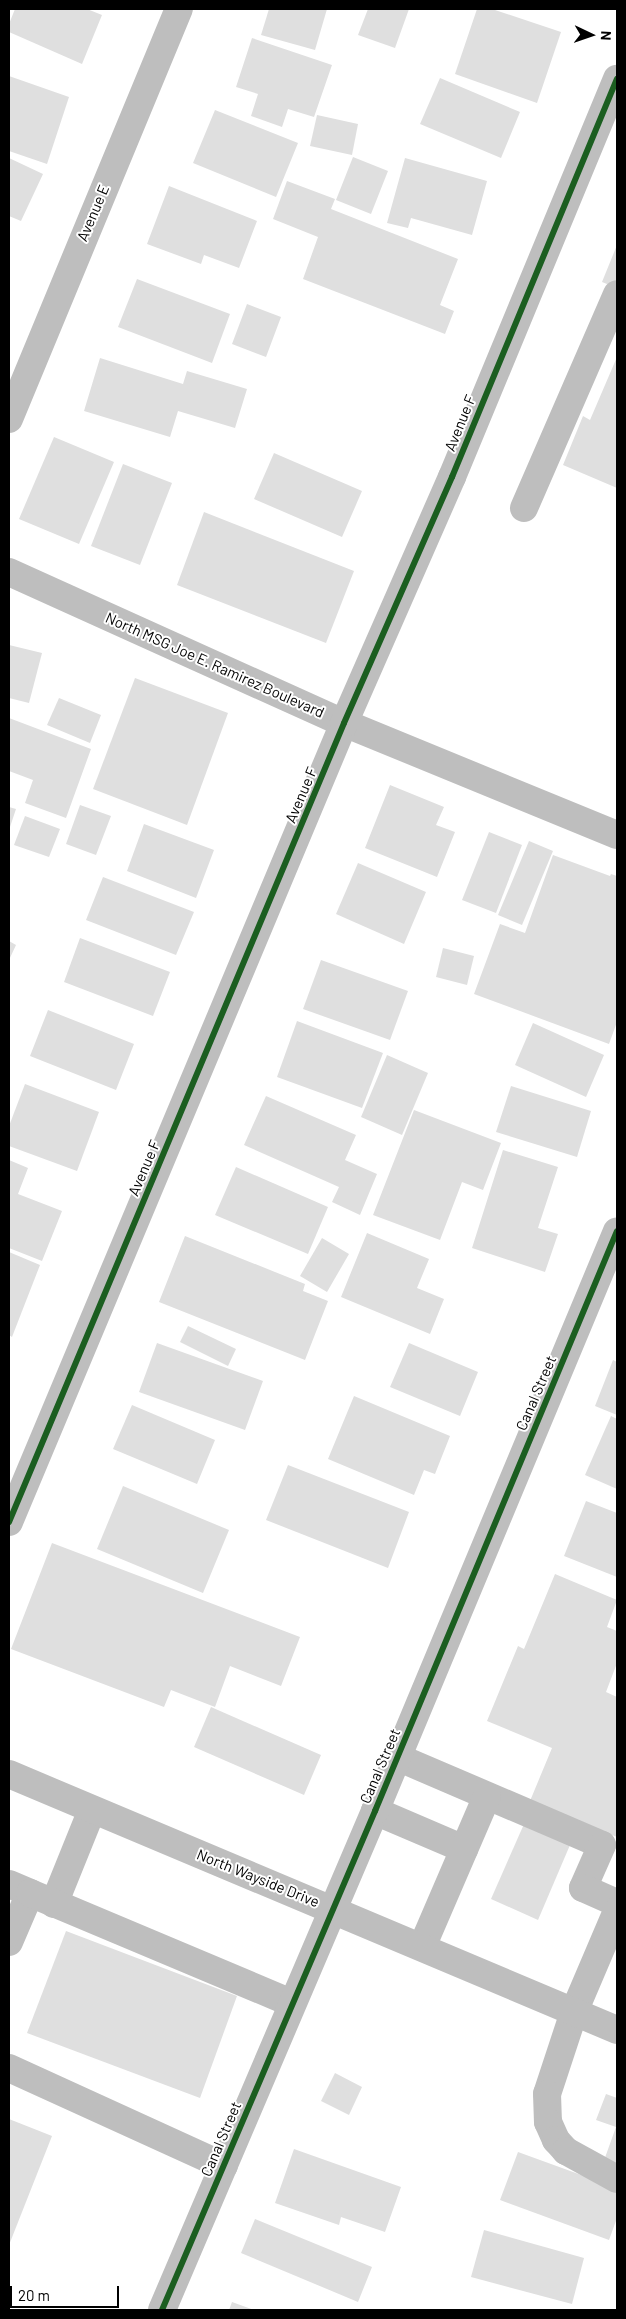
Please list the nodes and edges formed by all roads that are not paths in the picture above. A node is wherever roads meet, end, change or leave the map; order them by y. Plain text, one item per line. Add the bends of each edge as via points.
1 (179, 9) edge
2 (617, 79) edge
3 (617, 294) edge
4 (9, 418) edge
5 (524, 508) dead end
6 (9, 572) edge
7 (344, 723) junction
8 (617, 835) edge
9 (617, 1231) edge
10 (9, 1522) edge
11 (398, 1757) junction
12 (9, 1774) edge
13 (487, 1796) junction
14 (92, 1810) junction
15 (375, 1811) junction
16 (464, 1849) junction
17 (31, 1894) edge
18 (617, 1903) edge
19 (332, 1909) junction
20 (617, 1911) edge
21 (9, 1942) edge
22 (422, 1947) junction
23 (292, 2003) junction
24 (574, 2012) junction
25 (617, 2030) edge
26 (9, 2068) edge
27 (224, 2166) junction
28 (617, 2179) edge
29 (162, 2310) edge

1 - 4 street, Avenue E
2 - 7 street, Avenue F via 452,477
3 - 5 street
6 - 7 street, North MSG Joe E. Ramirez Boulevard
7 - 8 street, North MSG Joe E. Ramirez Boulevard
7 - 10 street, Avenue F
9 - 11 street, Canal Street
11 - 13 street
11 - 15 street, Canal Street
12 - 14 street, North Wayside Drive
13 - 16 street
13 - 18 street via 602,1845 583,1888
14 - 17 street
14 - 19 street, North Wayside Drive
15 - 16 street
15 - 19 street, Canal Street
16 - 22 street
17 - 21 street
17 - 23 street
19 - 22 street, North Wayside Drive
19 - 23 street, Canal Street
20 - 24 street
22 - 24 street, North Wayside Drive
23 - 27 street, Canal Street
24 - 25 street, North Wayside Drive
24 - 28 street via 546,2094 548,2122 556,2140 566,2151
26 - 27 street
27 - 29 street, Canal Street

